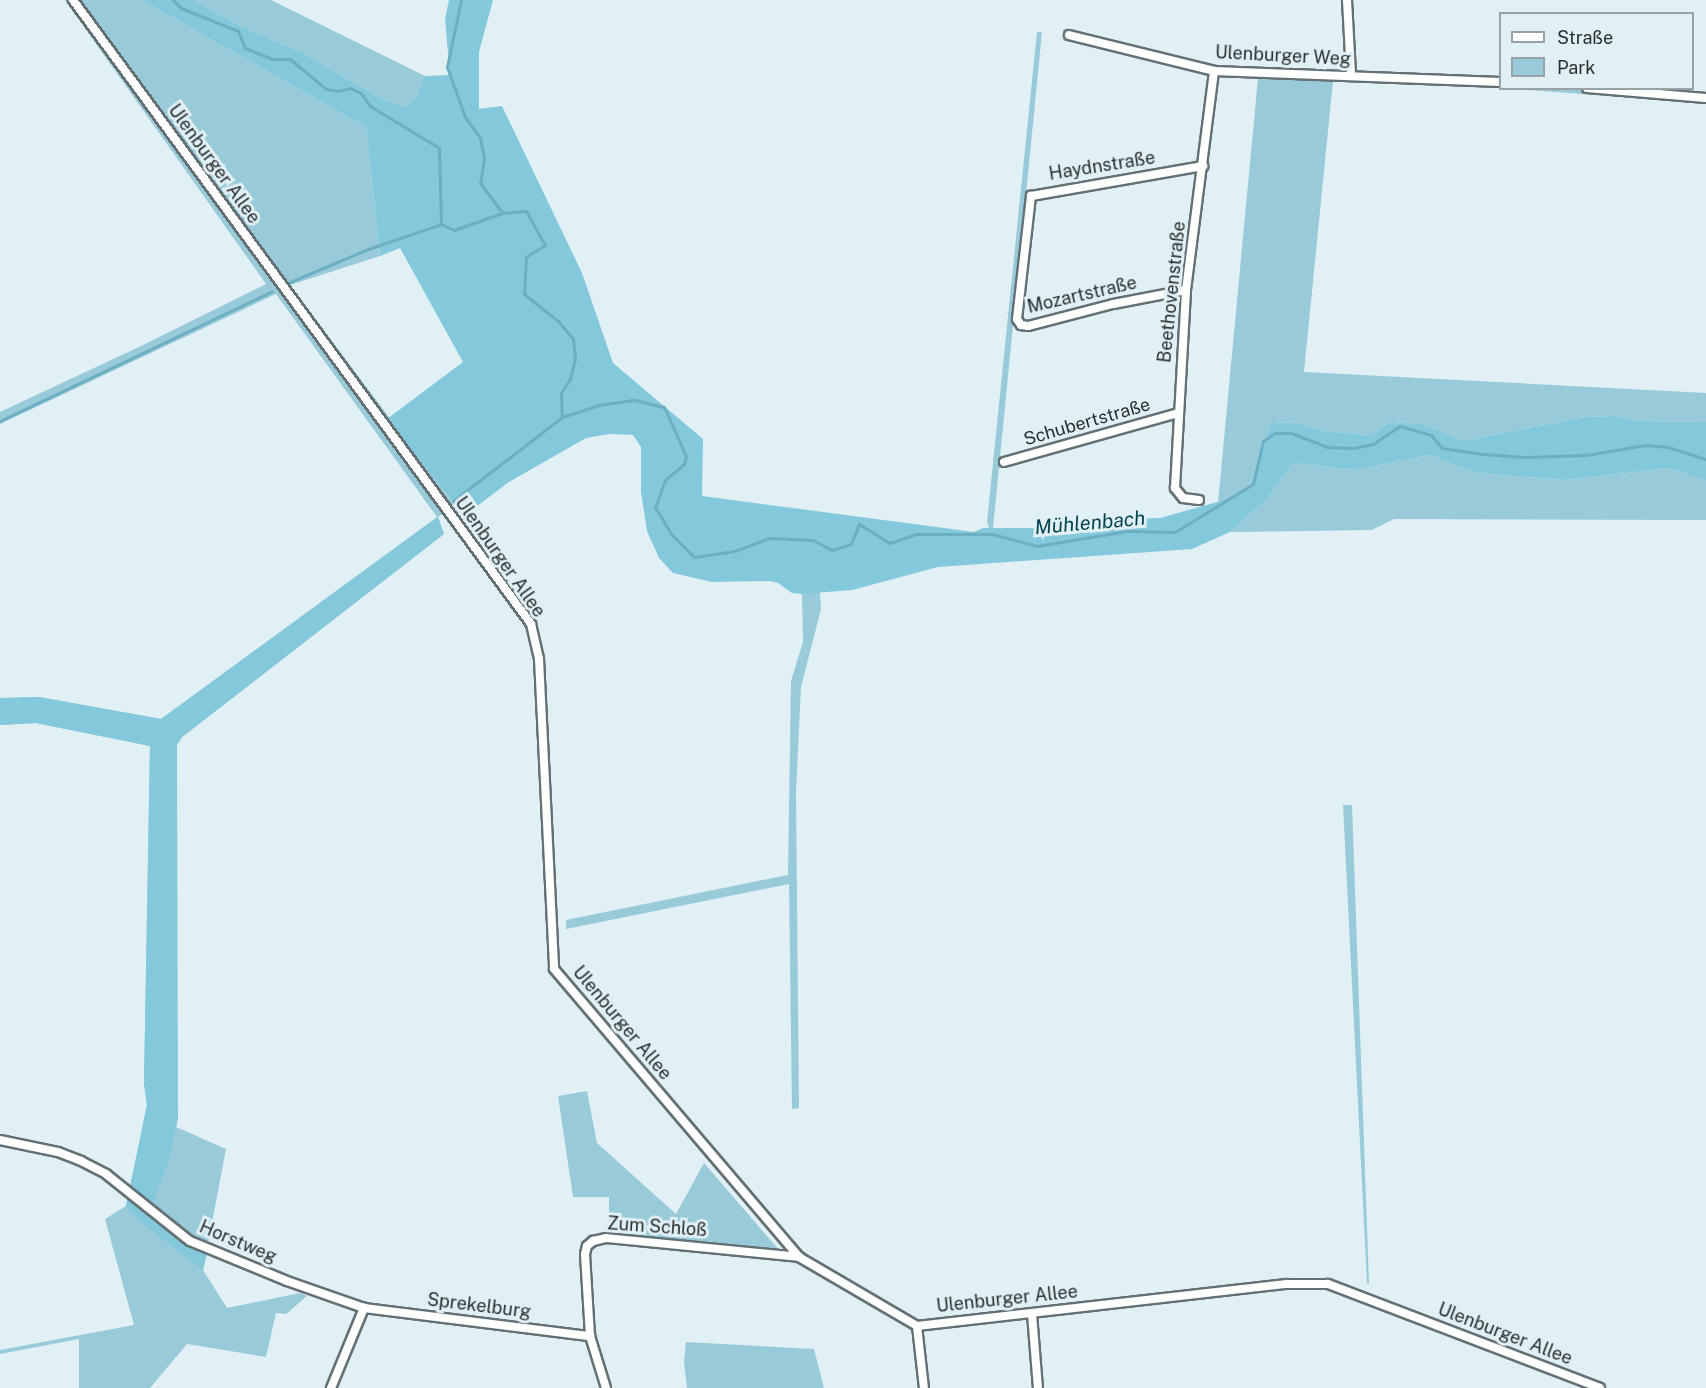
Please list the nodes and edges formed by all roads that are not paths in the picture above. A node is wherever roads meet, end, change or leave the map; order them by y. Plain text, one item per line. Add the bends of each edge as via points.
1 (73, 0) edge
2 (1347, 0) edge
3 (1069, 35) dead end
4 (1214, 71) junction
5 (1351, 75) junction
6 (1499, 82) edge
7 (1611, 90) edge
8 (1706, 98) edge
9 (1203, 166) junction
10 (1186, 290) junction
11 (1021, 325) joint
12 (1178, 413) junction
13 (1004, 462) dead end
14 (1199, 500) dead end
15 (0, 1140) edge
16 (799, 1257) junction
17 (364, 1308) junction
18 (1032, 1314) junction
19 (917, 1326) junction
20 (590, 1336) junction
21 (331, 1388) edge
22 (606, 1388) edge
23 (924, 1388) edge
24 (1038, 1388) edge
25 (1600, 1388) edge

1 - 16 street, Ulenburger Allee via 531,624 539,658 554,969
2 - 5 street
3 - 4 street, Ulenburger Weg
4 - 5 street, Ulenburger Weg
4 - 9 street, Beethovenstraße
5 - 6 street, Ulenburger Weg
7 - 8 street
9 - 10 street, Beethovenstraße
9 - 11 street, Haydnstraße via 1031,196 1017,319
10 - 11 street, Mozartstraße
10 - 12 street, Beethovenstraße
12 - 13 street, Schubertstraße
12 - 14 street, Beethovenstraße via 1174,488 1183,498
15 - 17 street, Horstweg via 81,1161 106,1174 190,1241
16 - 19 street, Ulenburger Allee
16 - 20 street, Zum Schloß via 606,1238 593,1241 585,1254
17 - 20 street, Sprekelburg
17 - 21 street
18 - 19 street, Ulenburger Allee
18 - 24 street
18 - 25 street, Ulenburger Allee via 1287,1284 1328,1284
19 - 23 street
20 - 22 street, Zum Schloß

